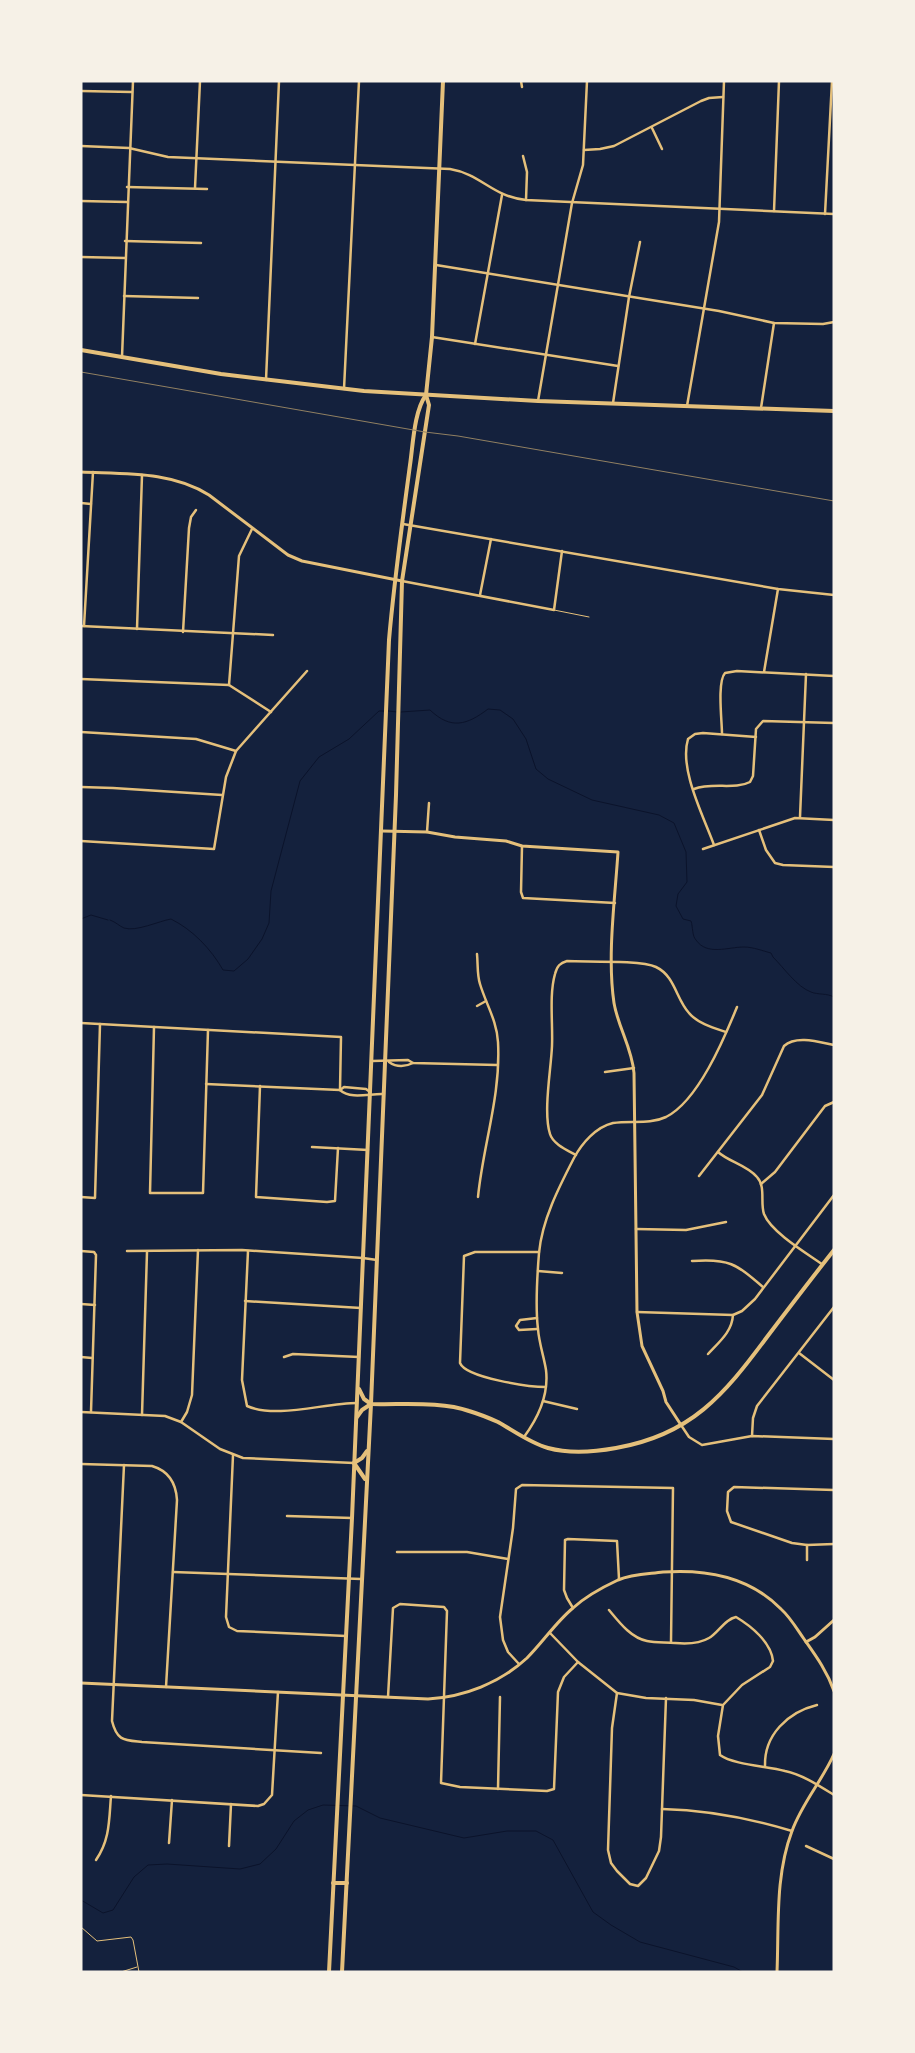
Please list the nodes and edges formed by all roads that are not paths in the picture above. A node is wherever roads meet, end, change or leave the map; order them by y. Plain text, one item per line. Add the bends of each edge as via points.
1 (132, 81) edge
2 (200, 81) edge
3 (279, 81) edge
4 (359, 81) edge
5 (443, 81) edge
6 (521, 81) edge
7 (587, 81) edge
8 (724, 81) edge
9 (779, 81) edge
10 (832, 81) edge
11 (522, 87) dead end
12 (81, 91) edge
13 (132, 92) junction
14 (723, 97) junction
15 (652, 128) junction
16 (81, 146) edge
17 (129, 148) junction
18 (662, 149) dead end
19 (584, 150) junction
20 (523, 156) dead end
21 (196, 158) junction
22 (275, 162) junction
23 (355, 165) junction
24 (439, 168) junction
25 (127, 187) junction
26 (195, 188) junction
27 (207, 188) dead end
28 (502, 195) junction
29 (526, 200) junction
30 (81, 202) edge
31 (127, 202) junction
32 (572, 203) junction
33 (719, 209) junction
34 (774, 211) junction
35 (825, 214) junction
36 (834, 214) edge
37 (125, 241) junction
38 (640, 242) dead end
39 (201, 243) dead end
40 (81, 257) edge
41 (125, 258) junction
42 (435, 265) junction
43 (487, 274) junction
44 (557, 284) junction
45 (124, 296) junction
46 (629, 297) junction
47 (198, 298) dead end
48 (703, 308) junction
49 (834, 322) edge
50 (774, 323) junction
51 (432, 337) junction
52 (475, 344) junction
53 (81, 350) edge
54 (545, 355) junction
55 (122, 357) junction
56 (618, 366) junction
57 (266, 380) junction
58 (344, 389) junction
59 (426, 395) junction
60 (538, 401) junction
61 (613, 403) junction
62 (687, 406) junction
63 (761, 408) junction
64 (834, 411) edge
65 (81, 472) edge
66 (93, 472) junction
67 (142, 475) junction
68 (81, 503) edge
69 (91, 504) junction
70 (196, 510) dead end
71 (402, 524) junction
72 (410, 525) junction
73 (252, 530) junction
74 (491, 539) junction
75 (562, 551) junction
76 (394, 579) junction
77 (402, 581) junction
78 (778, 589) junction
79 (480, 595) junction
80 (834, 596) edge
81 (554, 610) junction
82 (589, 617) dead end
83 (82, 626) edge
84 (137, 629) junction
85 (183, 632) junction
86 (233, 633) junction
87 (273, 635) dead end
88 (307, 671) dead end
89 (764, 672) junction
90 (806, 674) junction
91 (834, 676) edge
92 (81, 679) edge
93 (229, 685) junction
94 (271, 712) junction
95 (804, 722) junction
96 (834, 723) edge
97 (81, 732) edge
98 (722, 734) junction
99 (756, 736) junction
100 (236, 751) junction
101 (81, 788) edge
102 (694, 789) junction
103 (384, 794) junction
104 (222, 795) junction
105 (396, 795) junction
106 (429, 803) dead end
107 (800, 817) junction
108 (834, 820) edge
109 (759, 830) junction
110 (382, 831) junction
111 (394, 831) junction
112 (427, 832) junction
113 (81, 841) edge
114 (714, 845) junction
115 (522, 846) junction
116 (703, 849) dead end
117 (834, 867) edge
118 (615, 903) junction
119 (478, 954) dead end
120 (612, 962) junction
121 (486, 1001) junction
122 (476, 1006) dead end
123 (737, 1007) dead end
124 (81, 1023) edge
125 (100, 1024) junction
126 (154, 1027) junction
127 (208, 1030) junction
128 (727, 1032) junction
129 (834, 1045) edge
130 (372, 1061) junction
131 (387, 1062) junction
132 (413, 1063) junction
133 (497, 1065) junction
134 (634, 1068) junction
135 (605, 1072) dead end
136 (206, 1084) junction
137 (260, 1086) junction
138 (340, 1090) junction
139 (370, 1093) junction
140 (384, 1094) junction
141 (834, 1102) edge
142 (635, 1123) junction
143 (312, 1147) dead end
144 (338, 1148) junction
145 (368, 1150) junction
146 (718, 1152) junction
147 (576, 1155) junction
148 (699, 1176) dead end
149 (761, 1184) junction
150 (834, 1195) edge
151 (81, 1197) edge
152 (478, 1197) dead end
153 (726, 1222) dead end
154 (636, 1229) junction
155 (796, 1245) junction
156 (198, 1250) junction
157 (834, 1250) edge
158 (81, 1251) edge
159 (127, 1251) dead end
160 (147, 1251) junction
161 (248, 1251) junction
162 (539, 1252) junction
163 (363, 1258) junction
164 (377, 1260) junction
165 (692, 1261) dead end
166 (822, 1264) junction
167 (538, 1271) junction
168 (562, 1273) dead end
169 (763, 1287) junction
170 (245, 1301) junction
171 (81, 1304) edge
172 (95, 1305) junction
173 (361, 1308) junction
174 (833, 1309) edge
175 (637, 1312) junction
176 (733, 1315) junction
177 (537, 1318) junction
178 (537, 1329) junction
179 (799, 1353) junction
180 (708, 1354) dead end
181 (81, 1357) edge
182 (284, 1357) dead end
183 (359, 1357) junction
184 (93, 1358) junction
185 (834, 1380) edge
186 (358, 1387) junction
187 (546, 1388) junction
188 (542, 1401) junction
189 (357, 1403) junction
190 (371, 1404) junction
191 (577, 1409) dead end
192 (81, 1412) edge
193 (91, 1412) junction
194 (142, 1415) junction
195 (356, 1418) junction
196 (180, 1422) junction
197 (681, 1425) junction
198 (752, 1436) junction
199 (524, 1437) junction
200 (834, 1439) edge
201 (368, 1450) junction
202 (233, 1456) junction
203 (354, 1462) junction
204 (81, 1464) edge
205 (124, 1464) junction
206 (366, 1482) junction
207 (834, 1490) edge
208 (287, 1516) dead end
209 (352, 1518) junction
210 (834, 1544) edge
211 (807, 1545) junction
212 (397, 1552) dead end
213 (508, 1559) junction
214 (807, 1560) dead end
215 (173, 1572) junction
216 (671, 1572) junction
217 (228, 1574) junction
218 (349, 1579) junction
219 (361, 1579) junction
220 (619, 1579) junction
221 (573, 1608) junction
222 (608, 1610) dead end
223 (834, 1620) edge
224 (550, 1633) junction
225 (346, 1636) junction
226 (671, 1642) junction
227 (806, 1642) junction
228 (578, 1662) junction
229 (519, 1664) junction
230 (81, 1683) edge
231 (113, 1685) junction
232 (166, 1687) junction
233 (834, 1691) edge
234 (278, 1692) junction
235 (617, 1693) junction
236 (343, 1694) junction
237 (356, 1695) junction
238 (388, 1697) junction
239 (500, 1697) dead end
240 (444, 1698) junction
241 (666, 1698) junction
242 (723, 1705) junction
243 (817, 1705) dead end
244 (274, 1749) junction
245 (321, 1752) dead end
246 (834, 1754) edge
247 (765, 1766) junction
248 (818, 1784) junction
249 (498, 1789) junction
250 (81, 1795) edge
251 (834, 1795) edge
252 (112, 1796) junction
253 (172, 1800) junction
254 (231, 1804) junction
255 (662, 1809) junction
256 (792, 1831) junction
257 (169, 1843) dead end
258 (229, 1846) dead end
259 (806, 1846) dead end
260 (834, 1859) edge
261 (96, 1860) dead end
262 (333, 1882) junction
263 (346, 1883) junction
264 (81, 1928) edge
265 (138, 1967) junction
266 (121, 1972) edge
267 (138, 1972) edge
268 (329, 1972) edge
269 (342, 1972) edge
270 (777, 1972) edge

1 - 13 street
2 - 21 street
3 - 22 street
4 - 23 street
5 - 24 main road
6 - 11 street
7 - 19 street
8 - 14 street
9 - 34 street
10 - 35 street
12 - 13 street
13 - 17 street
14 - 15 street via 701,101
14 - 33 street
15 - 18 street
15 - 19 street via 614,146
16 - 17 street
17 - 21 street via 161,156
17 - 25 street
19 - 32 street
20 - 29 street via 527,172
21 - 22 street
21 - 26 street
22 - 23 street
22 - 57 street
23 - 24 street
23 - 58 street
24 - 28 street via 468,173
24 - 42 main road
25 - 26 street
25 - 31 street
26 - 27 street
28 - 29 street
28 - 43 street
29 - 32 street
30 - 31 street
31 - 37 street
32 - 33 street
32 - 44 street
33 - 34 street
33 - 48 street
34 - 35 street
35 - 36 street
37 - 39 street
37 - 41 street
38 - 46 street
40 - 41 street
41 - 45 street
42 - 43 street
42 - 51 main road
43 - 44 street
43 - 52 street
44 - 46 street
44 - 54 street
45 - 47 street
45 - 55 street
46 - 48 street
46 - 56 street
48 - 50 street
48 - 62 street
49 - 50 street
50 - 63 street
51 - 52 street
51 - 59 main road
52 - 54 street
53 - 55 main road
54 - 56 street
54 - 60 street
55 - 57 main road
56 - 61 street
57 - 58 main road
58 - 59 main road
59 - 60 main road
59 - 71 main road via 420,403
59 - 72 main road via 426,424
60 - 61 main road
61 - 62 main road
62 - 63 main road
63 - 64 main road
65 - 66 street
66 - 67 street
66 - 69 street
67 - 73 street via 197,487
67 - 84 street
68 - 69 street
69 - 83 street
70 - 85 street via 189,528
71 - 72 street
71 - 76 main road
72 - 74 street
72 - 77 main road
73 - 76 street via 288,556
73 - 86 street via 239,556
74 - 75 street
74 - 79 street
75 - 78 street
75 - 81 street
76 - 77 street
76 - 103 main road
77 - 79 street
77 - 105 main road
78 - 80 street
78 - 89 street
79 - 81 street
81 - 82 lane
83 - 84 street
84 - 85 street
85 - 86 street
86 - 87 street
86 - 93 street
88 - 94 street
89 - 90 street
89 - 98 street via 737,671 723,675
90 - 91 street
90 - 95 street
92 - 93 street
93 - 94 street
94 - 100 street
95 - 96 street
95 - 99 street via 766,720 758,725
95 - 107 street
97 - 100 street via 196,739
98 - 99 street
98 - 102 street via 694,734 688,739 686,767
99 - 102 street via 750,782
100 - 104 street
101 - 104 street
102 - 114 street
103 - 105 main road
103 - 110 main road
104 - 113 street via 214,849
105 - 111 main road
106 - 112 street
107 - 108 street
107 - 109 street
109 - 114 street
109 - 117 street via 775,863
110 - 111 street
110 - 130 main road
111 - 112 street
111 - 131 main road
112 - 115 street via 506,841
114 - 116 street
115 - 118 street via 523,898
115 - 118 street via 618,852
118 - 120 street
119 - 121 street via 479,982
120 - 128 street via 657,967 670,978 688,1013
120 - 134 street via 615,1005
120 - 147 street via 567,961 560,963 555,974 550,1132 553,1140
121 - 122 street
121 - 133 street via 497,1029
123 - 128 street
124 - 125 street
125 - 126 street
125 - 151 street via 96,1198
126 - 127 street
126 - 136 street via 150,1193 203,1193
127 - 136 street
127 - 138 street via 341,1037
128 - 142 street via 699,1083 683,1103 667,1117
129 - 146 street via 799,1040 784,1046 762,1095
130 - 131 street
130 - 139 main road
131 - 132 street via 408,1066
131 - 132 street via 394,1059
131 - 140 main road
132 - 133 street
133 - 152 street via 495,1108
134 - 135 street
134 - 142 street
136 - 137 street
137 - 138 street
137 - 144 street via 256,1197 335,1201
138 - 139 street via 344,1094
138 - 139 street via 344,1087 366,1089
139 - 140 street
139 - 145 main road
140 - 164 main road
141 - 149 street via 825,1106 775,1172
142 - 147 street via 613,1123 597,1131
142 - 154 street
143 - 144 street
144 - 145 street
145 - 163 main road
146 - 148 street
146 - 149 street via 754,1174
147 - 162 street via 550,1214
149 - 155 street via 766,1219
150 - 155 street
153 - 154 street via 686,1230
154 - 175 street
155 - 166 street
155 - 169 street
156 - 160 street
156 - 161 street
156 - 196 street via 192,1395
157 - 166 main road
158 - 172 street via 96,1255
159 - 160 street
160 - 194 street
161 - 163 street
161 - 170 street
162 - 167 street
162 - 187 street via 475,1252 464,1256 460,1363 465,1369 509,1384
163 - 164 street
163 - 173 main road
164 - 190 main road
165 - 169 street via 718,1260 736,1265
166 - 197 main road via 725,1391
167 - 168 street
167 - 177 street
169 - 176 street via 749,1306
170 - 173 street
170 - 189 street via 242,1380 247,1406 299,1410
171 - 172 street
172 - 184 street
173 - 183 main road
174 - 179 street
175 - 176 street
175 - 197 street via 642,1346 666,1402
176 - 180 street via 730,1329
177 - 178 street
177 - 178 street via 520,1320 516,1326 519,1330
178 - 187 street via 546,1371
179 - 185 street
179 - 198 street via 757,1406
181 - 184 street
182 - 183 street via 293,1354
183 - 186 main road
184 - 193 street
186 - 189 main road
186 - 190 main road via 364,1399
187 - 188 street
188 - 191 street
188 - 199 street via 536,1421
189 - 195 main road
190 - 195 main road
190 - 199 main road via 460,1408 496,1421
190 - 201 main road
192 - 193 street
193 - 194 street
194 - 196 street via 164,1416
195 - 203 main road
196 - 202 street
197 - 198 street via 689,1437 702,1445
197 - 199 main road via 632,1445 602,1450 575,1452 550,1448
198 - 200 street
201 - 203 main road
201 - 206 main road
202 - 203 street
202 - 217 street
203 - 206 main road
203 - 209 main road
204 - 205 street
205 - 215 street via 159,1468 175,1485
205 - 231 street
206 - 219 main road
207 - 211 street via 734,1487 728,1492 731,1522
208 - 209 street
209 - 218 main road
210 - 211 street
211 - 214 street
212 - 213 street via 467,1552
213 - 216 street via 516,1489 519,1486 670,1488 674,1490
213 - 229 street via 501,1631 508,1652
215 - 217 street
215 - 232 street
216 - 220 street
216 - 226 street
216 - 227 street via 715,1574 756,1589 782,1609
217 - 218 street
217 - 225 street via 226,1617 232,1629
218 - 219 street
218 - 225 main road
219 - 237 main road
220 - 221 street
220 - 221 street via 618,1541 565,1540 564,1590
221 - 224 street
222 - 226 street via 639,1638
223 - 227 street
224 - 228 street
224 - 229 street
225 - 236 main road
226 - 242 street via 702,1641 736,1617 764,1642 772,1655 772,1665 742,1685
227 - 233 street via 823,1665
228 - 235 street
228 - 249 street via 564,1677 558,1692 554,1789
229 - 240 street via 472,1691
230 - 231 street
231 - 232 street
231 - 244 street via 112,1721 114,1730 122,1739
232 - 234 street
234 - 236 street
234 - 244 street
235 - 241 street
235 - 255 street via 612,1721 608,1850 611,1863 630,1884 638,1886 646,1878 659,1851
236 - 237 street
236 - 262 main road
237 - 238 street
237 - 263 main road
238 - 240 street
238 - 240 street via 392,1612 400,1604 446,1608
239 - 249 street
240 - 249 street via 441,1783
241 - 242 street
241 - 255 street
242 - 247 street via 718,1736 720,1754 734,1761
243 - 247 street via 790,1718 777,1729 770,1741
244 - 245 street
244 - 254 street via 269,1800 258,1806
246 - 248 street
247 - 248 street
248 - 251 street
248 - 256 street
250 - 252 street
252 - 253 street
252 - 261 street via 108,1836
253 - 254 street
253 - 257 street
254 - 258 street
255 - 256 street via 702,1810
256 - 270 street via 783,1861
259 - 260 street
262 - 263 main road
262 - 268 main road
263 - 269 main road
264 - 265 lane via 97,1941 131,1937
265 - 266 lane
265 - 267 lane

